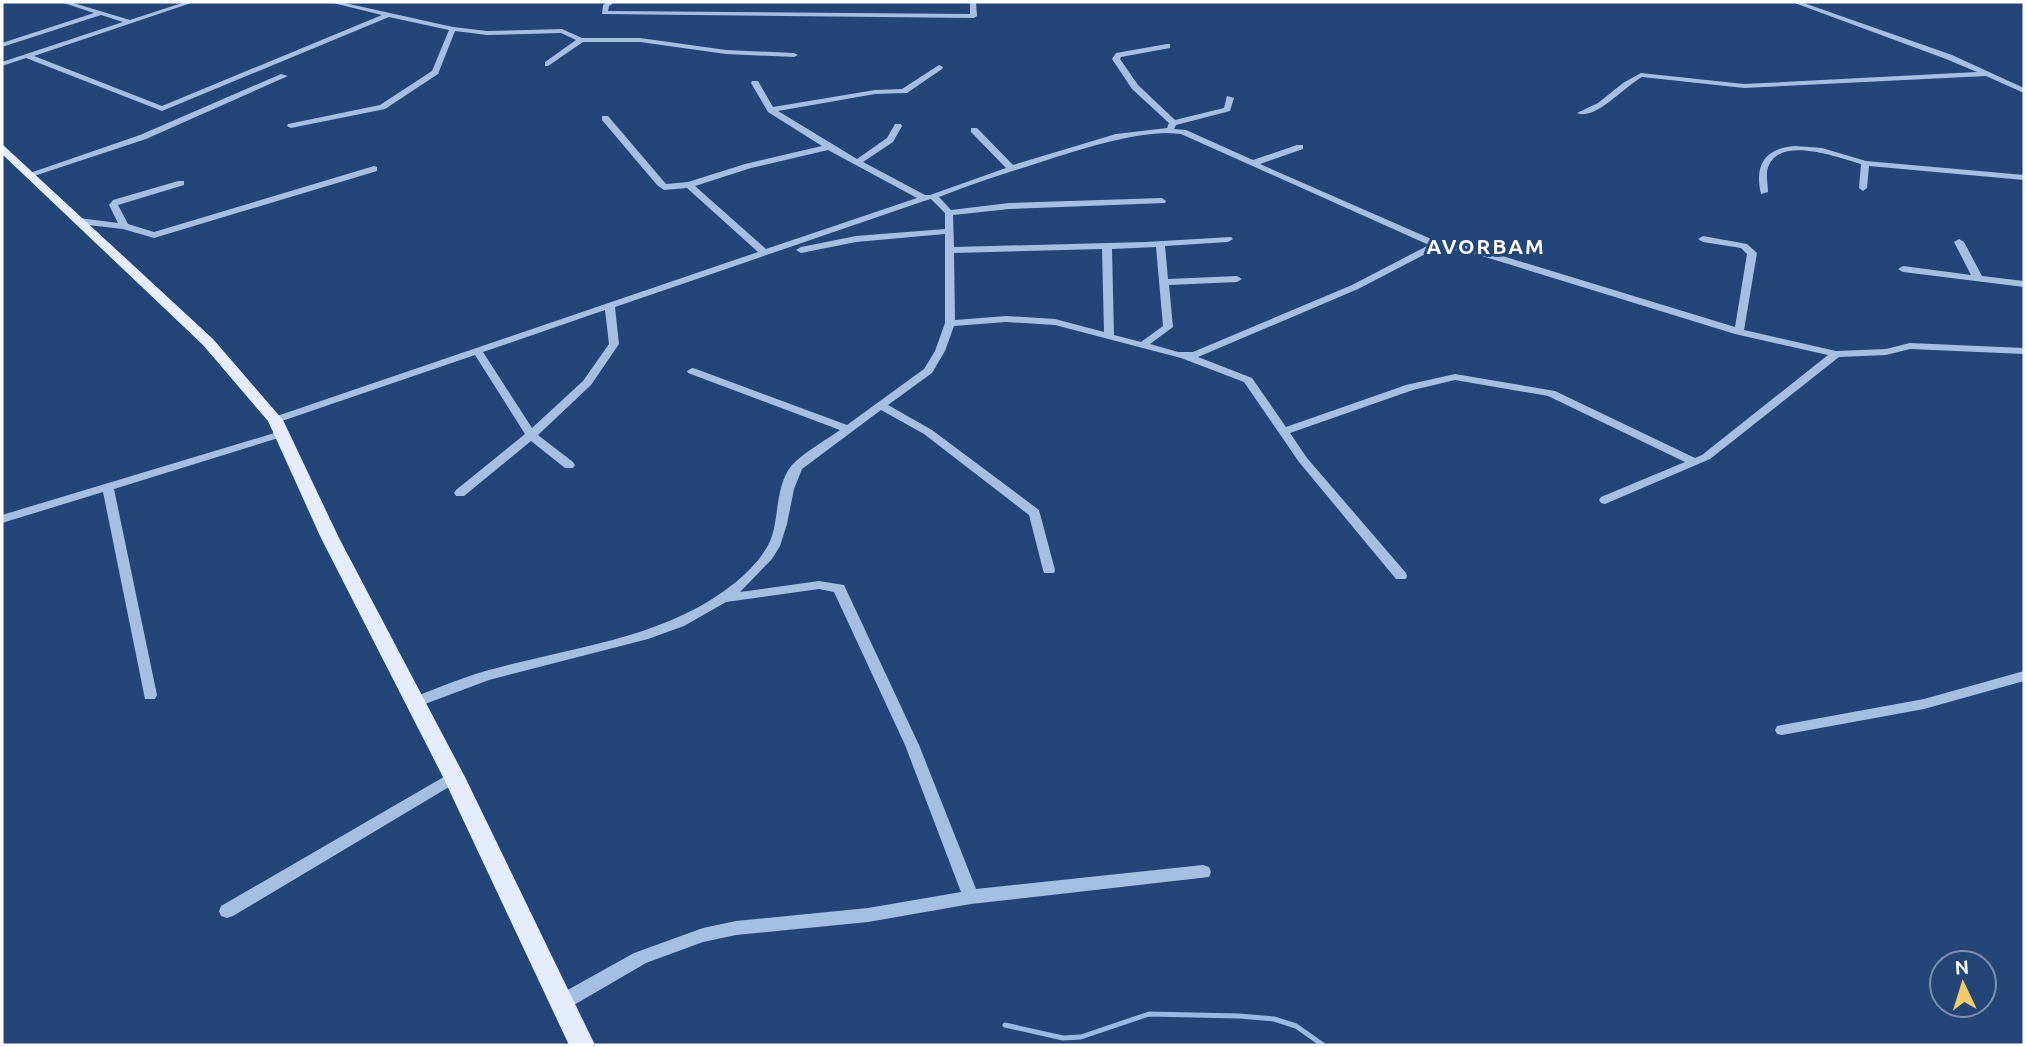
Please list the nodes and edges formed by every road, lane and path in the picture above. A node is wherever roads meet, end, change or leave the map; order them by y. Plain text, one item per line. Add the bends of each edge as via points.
1 (64, 2) edge
2 (191, 2) edge
3 (332, 2) edge
4 (611, 2) edge
5 (972, 2) edge
6 (1795, 2) edge
7 (101, 13) junction
8 (391, 14) junction
9 (131, 23) junction
10 (453, 29) junction
11 (581, 40) junction
12 (2, 45) edge
13 (1167, 46) dead end
14 (27, 55) junction
15 (794, 55) dead end
16 (2, 56) edge
17 (15, 60) junction
18 (2, 64) edge
19 (548, 64) dead end
20 (939, 67) dead end
21 (1989, 74) junction
22 (284, 76) dead end
23 (755, 83) dead end
24 (2024, 91) edge
25 (1230, 98) dead end
26 (771, 110) junction
27 (1581, 113) dead end
28 (605, 118) dead end
29 (291, 126) dead end
30 (898, 126) dead end
31 (1172, 127) junction
32 (974, 130) dead end
33 (829, 147) junction
34 (1300, 147) dead end
35 (5, 154) edge
36 (859, 161) junction
37 (1865, 163) junction
38 (1251, 164) junction
39 (1010, 167) junction
40 (374, 169) dead end
41 (31, 174) junction
42 (2024, 178) edge
43 (181, 183) dead end
44 (689, 184) junction
45 (1863, 188) dead end
46 (1764, 192) dead end
47 (928, 197) junction
48 (1162, 201) dead end
49 (949, 213) junction
50 (79, 221) junction
51 (124, 226) junction
52 (950, 231) junction
53 (1228, 239) dead end
54 (1703, 239) dead end
55 (1959, 242) dead end
56 (1160, 244) junction
57 (1436, 245) junction
58 (1107, 246) junction
59 (801, 250) dead end
60 (951, 250) junction
61 (764, 252) junction
62 (1903, 269) dead end
63 (1979, 278) junction
64 (1237, 279) dead end
65 (1164, 282) junction
66 (2024, 285) edge
67 (610, 306) junction
68 (950, 323) junction
69 (1739, 332) junction
70 (1109, 335) junction
71 (1143, 345) junction
72 (2024, 351) edge
73 (478, 352) junction
74 (1836, 354) junction
75 (1185, 356) junction
76 (692, 371) dead end
77 (880, 405) junction
78 (278, 427) junction
79 (846, 429) junction
80 (1282, 432) junction
81 (531, 435) junction
82 (1695, 462) junction
83 (569, 464) dead end
84 (108, 487) junction
85 (460, 493) dead end
86 (1605, 500) dead end
87 (2, 519) edge
88 (1049, 570) dead end
89 (1401, 576) dead end
90 (727, 598) junction
91 (2024, 676) edge
92 (150, 695) dead end
93 (417, 702) junction
94 (1782, 730) dead end
95 (454, 777) junction
96 (1203, 872) dead end
97 (971, 897) junction
98 (227, 911) dead end
99 (561, 1003) junction
100 (582, 1045) edge

1 - 7 street
2 - 9 street
3 - 8 street
4 - 5 street via 604,13 974,16
6 - 21 street
7 - 9 street
7 - 12 street
8 - 10 street
8 - 14 street via 162,109
9 - 14 street
10 - 11 street via 562,31
10 - 29 street via 435,72 382,107
11 - 15 street via 640,40 726,52
11 - 19 street
13 - 31 street via 1116,59
14 - 17 street
16 - 17 street
17 - 18 street
20 - 26 street via 904,90
21 - 24 street
21 - 27 street via 1744,86 1641,75 1602,107
22 - 41 street via 143,137
23 - 26 street
25 - 31 street via 1227,109
26 - 33 street
28 - 44 street via 660,186
30 - 36 street via 890,140
31 - 38 street
31 - 39 street via 1112,138
32 - 39 street
33 - 36 street
33 - 44 street
34 - 38 street
35 - 41 main road
36 - 47 street
37 - 42 street
37 - 45 street
37 - 46 street via 1812,148 1784,149 1763,168
38 - 57 street
39 - 47 street
40 - 51 street via 154,235
41 - 50 main road
43 - 51 street via 116,202 113,205
44 - 61 street
47 - 49 street
47 - 61 street
48 - 49 street
49 - 52 street
50 - 51 street
50 - 78 main road via 208,342
52 - 59 street via 856,239
52 - 60 street
53 - 56 street
54 - 69 street via 1751,250
55 - 63 street
56 - 58 street
56 - 65 street
57 - 69 street via 1470,248
57 - 75 street via 1355,287
58 - 60 street
58 - 70 street
60 - 68 street
61 - 67 street
62 - 63 street
63 - 66 street
64 - 65 street
65 - 71 street via 1168,327
67 - 73 street
67 - 81 street via 614,344 586,383
68 - 70 street via 1033,320
68 - 77 street via 928,371
69 - 74 street
70 - 71 street
71 - 75 street
72 - 74 street via 1910,346
73 - 78 street
73 - 81 street
74 - 82 street
75 - 80 street via 1248,380
76 - 79 street
77 - 79 street
77 - 88 street via 928,432 1034,513
78 - 84 street
78 - 93 main road via 330,538
79 - 90 street via 797,467 786,488 777,541 762,564
80 - 82 street via 1410,387 1455,377 1551,393
80 - 89 street
81 - 83 street
81 - 85 street
82 - 86 street
84 - 87 street
84 - 92 street
90 - 93 street via 681,624 493,673
90 - 97 street via 819,585 839,588 912,745
91 - 94 street via 1924,704
93 - 95 main road
95 - 98 street
95 - 99 main road
96 - 97 street
97 - 99 street via 703,935 640,958
99 - 100 main road

